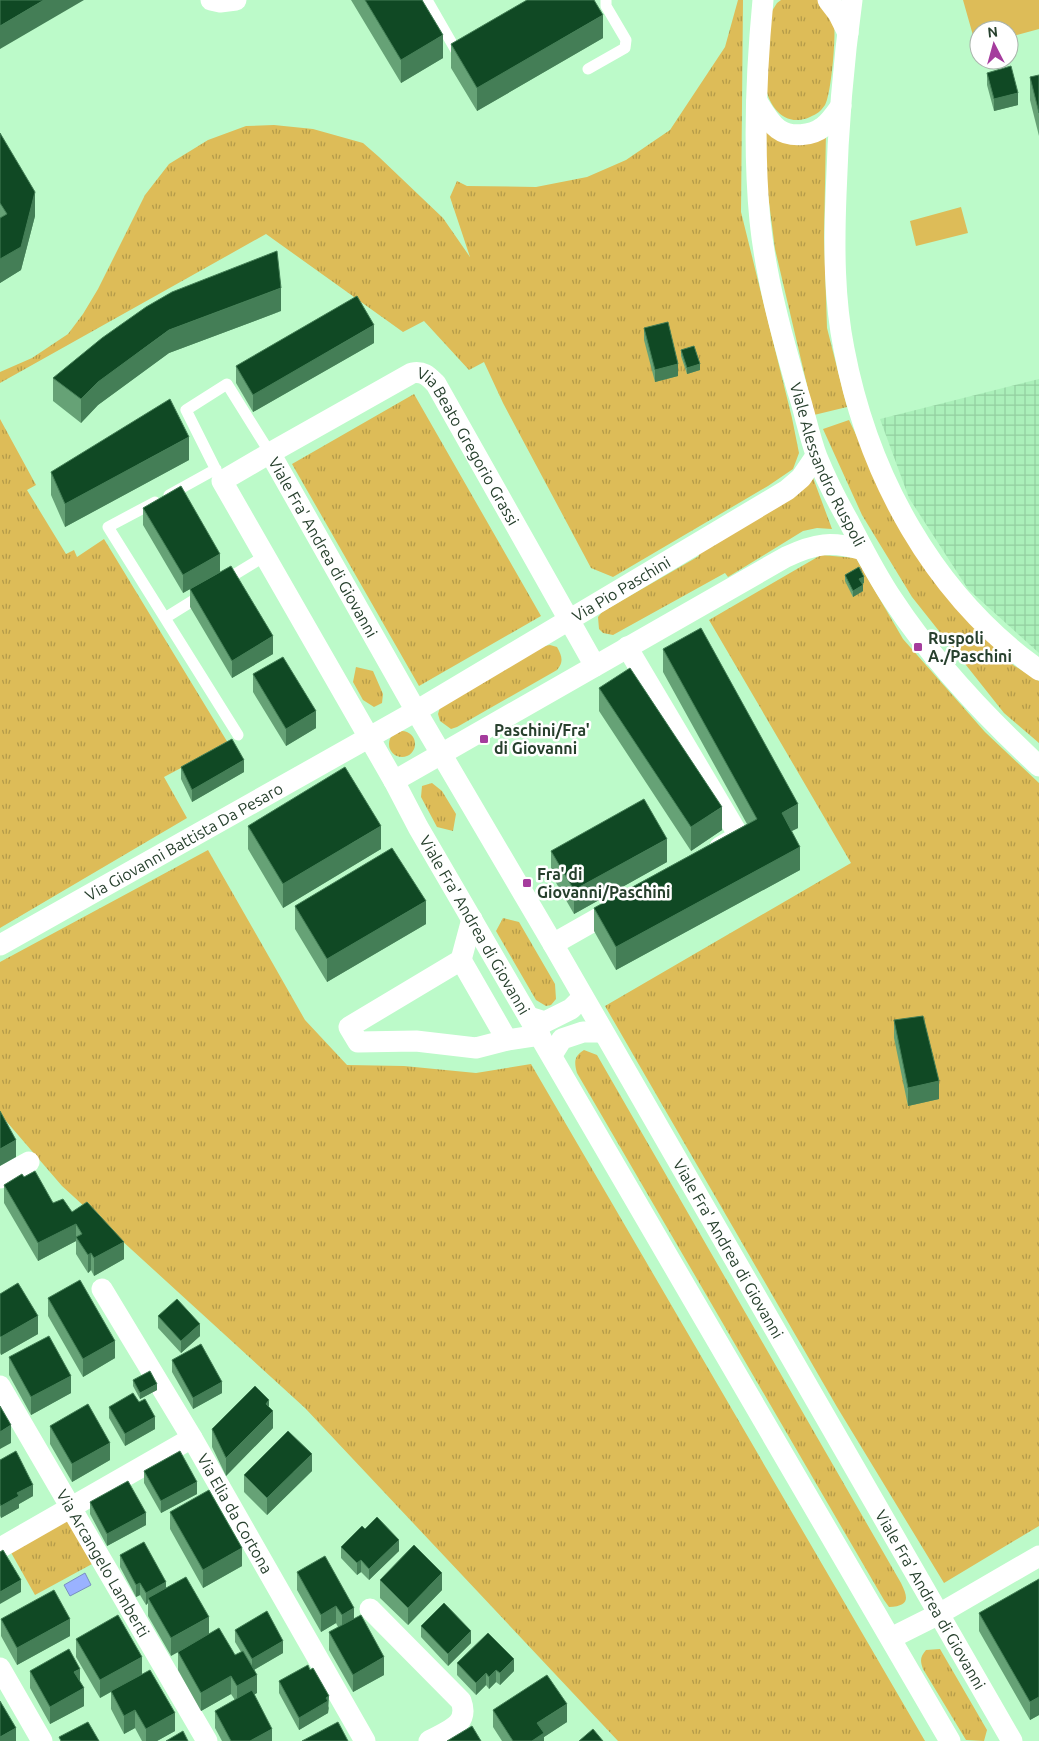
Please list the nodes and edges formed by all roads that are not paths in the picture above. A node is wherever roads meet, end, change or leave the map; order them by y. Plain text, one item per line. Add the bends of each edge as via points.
1 (212, 0) edge
2 (236, 0) edge
3 (427, 0) edge
4 (606, 0) edge
5 (828, 0) edge
6 (852, 0) edge
7 (766, 4) edge
8 (848, 33) junction
9 (474, 53) edge
10 (588, 69) dead end
11 (757, 101) junction
12 (841, 106) junction
13 (270, 453) junction
14 (816, 456) junction
15 (219, 475) junction
16 (863, 550) junction
17 (265, 556) junction
18 (165, 618) junction
19 (568, 619) junction
20 (627, 647) junction
21 (595, 666) junction
22 (1039, 670) edge
23 (416, 711) junction
24 (238, 735) dead end
25 (369, 738) junction
26 (443, 754) junction
27 (1039, 766) edge
28 (394, 781) junction
29 (705, 856) edge
30 (638, 895) edge
31 (472, 919) junction
32 (553, 944) junction
33 (0, 946) edge
34 (461, 960) junction
35 (583, 997) junction
36 (529, 1017) junction
37 (603, 1032) junction
38 (540, 1036) junction
39 (507, 1040) junction
40 (552, 1055) junction
41 (28, 1162) dead end
42 (0, 1178) edge
43 (102, 1289) dead end
44 (0, 1386) edge
45 (192, 1438) junction
46 (71, 1508) junction
47 (0, 1548) edge
48 (1039, 1556) edge
49 (370, 1609) dead end
50 (939, 1614) junction
51 (891, 1638) junction
52 (0, 1668) edge
53 (42, 1741) edge
54 (207, 1741) edge
55 (365, 1741) edge
56 (429, 1741) edge
57 (950, 1741) edge
58 (1012, 1741) edge

1 - 2 street
3 - 9 lane via 458,54 466,58
4 - 10 lane via 606,6 626,40 625,48
5 - 8 street
6 - 8 street
7 - 11 street, Viale Alessandro Ruspoli via 759,42
8 - 12 street
11 - 12 street via 776,127 790,134 822,128
11 - 14 street, Viale Alessandro Ruspoli via 758,193 764,252 781,331
12 - 22 street via 834,254 843,349 866,428 900,510 938,571 980,620
13 - 15 street, Viale Fra' Andrea di Giovanni
13 - 15 lane via 226,384 186,410
13 - 19 street, Via Beato Gregorio Grassi via 412,373 427,374 436,384
13 - 23 street, Viale Fra' Andrea di Giovanni
14 - 16 street, Viale Alessandro Ruspoli
14 - 19 street, Via Pio Paschini via 801,478 787,490
15 - 17 street, Viale Fra' Andrea di Giovanni
15 - 18 lane via 108,527
16 - 20 street via 836,544 802,550
16 - 27 street, Viale Alessandro Ruspoli via 892,599 938,658 978,705
17 - 18 lane
17 - 25 street, Viale Fra' Andrea di Giovanni
18 - 24 lane
19 - 21 street
19 - 23 street, Via Pio Paschini
20 - 21 street
20 - 29 street via 739,836
21 - 26 street
23 - 25 street, Via Pio Paschini
23 - 26 street, Viale Fra' Andrea di Giovanni
25 - 28 street, Viale Fra' Andrea di Giovanni
25 - 33 street, Via Giovanni Battista Da Pesaro
26 - 28 street
26 - 32 street, Viale Fra' Andrea di Giovanni
28 - 31 street, Viale Fra' Andrea di Giovanni
30 - 32 street
31 - 34 street
31 - 36 street, Viale Fra' Andrea di Giovanni
32 - 35 street, Viale Fra' Andrea di Giovanni
34 - 39 street
34 - 39 street via 349,1028 358,1042 416,1040 476,1048
35 - 36 street via 572,1009 545,1022
35 - 37 street, Viale Fra' Andrea di Giovanni
36 - 38 street, Viale Fra' Andrea di Giovanni
37 - 40 street via 583,1032 562,1039
37 - 50 street, Viale Fra' Andrea di Giovanni
38 - 39 street
38 - 40 street, Viale Fra' Andrea di Giovanni
40 - 51 street, Viale Fra' Andrea di Giovanni
41 - 42 street
43 - 45 street, Via Elia da Cortona
44 - 46 street, Via Arcangelo Lamberti
45 - 46 street
45 - 55 street, Via Elia da Cortona
46 - 47 street
46 - 54 street, Via Arcangelo Lamberti
48 - 50 street
49 - 56 street via 461,1701 464,1712 459,1723
50 - 51 street
50 - 58 street, Viale Fra' Andrea di Giovanni
51 - 57 street, Viale Fra' Andrea di Giovanni
52 - 53 street

